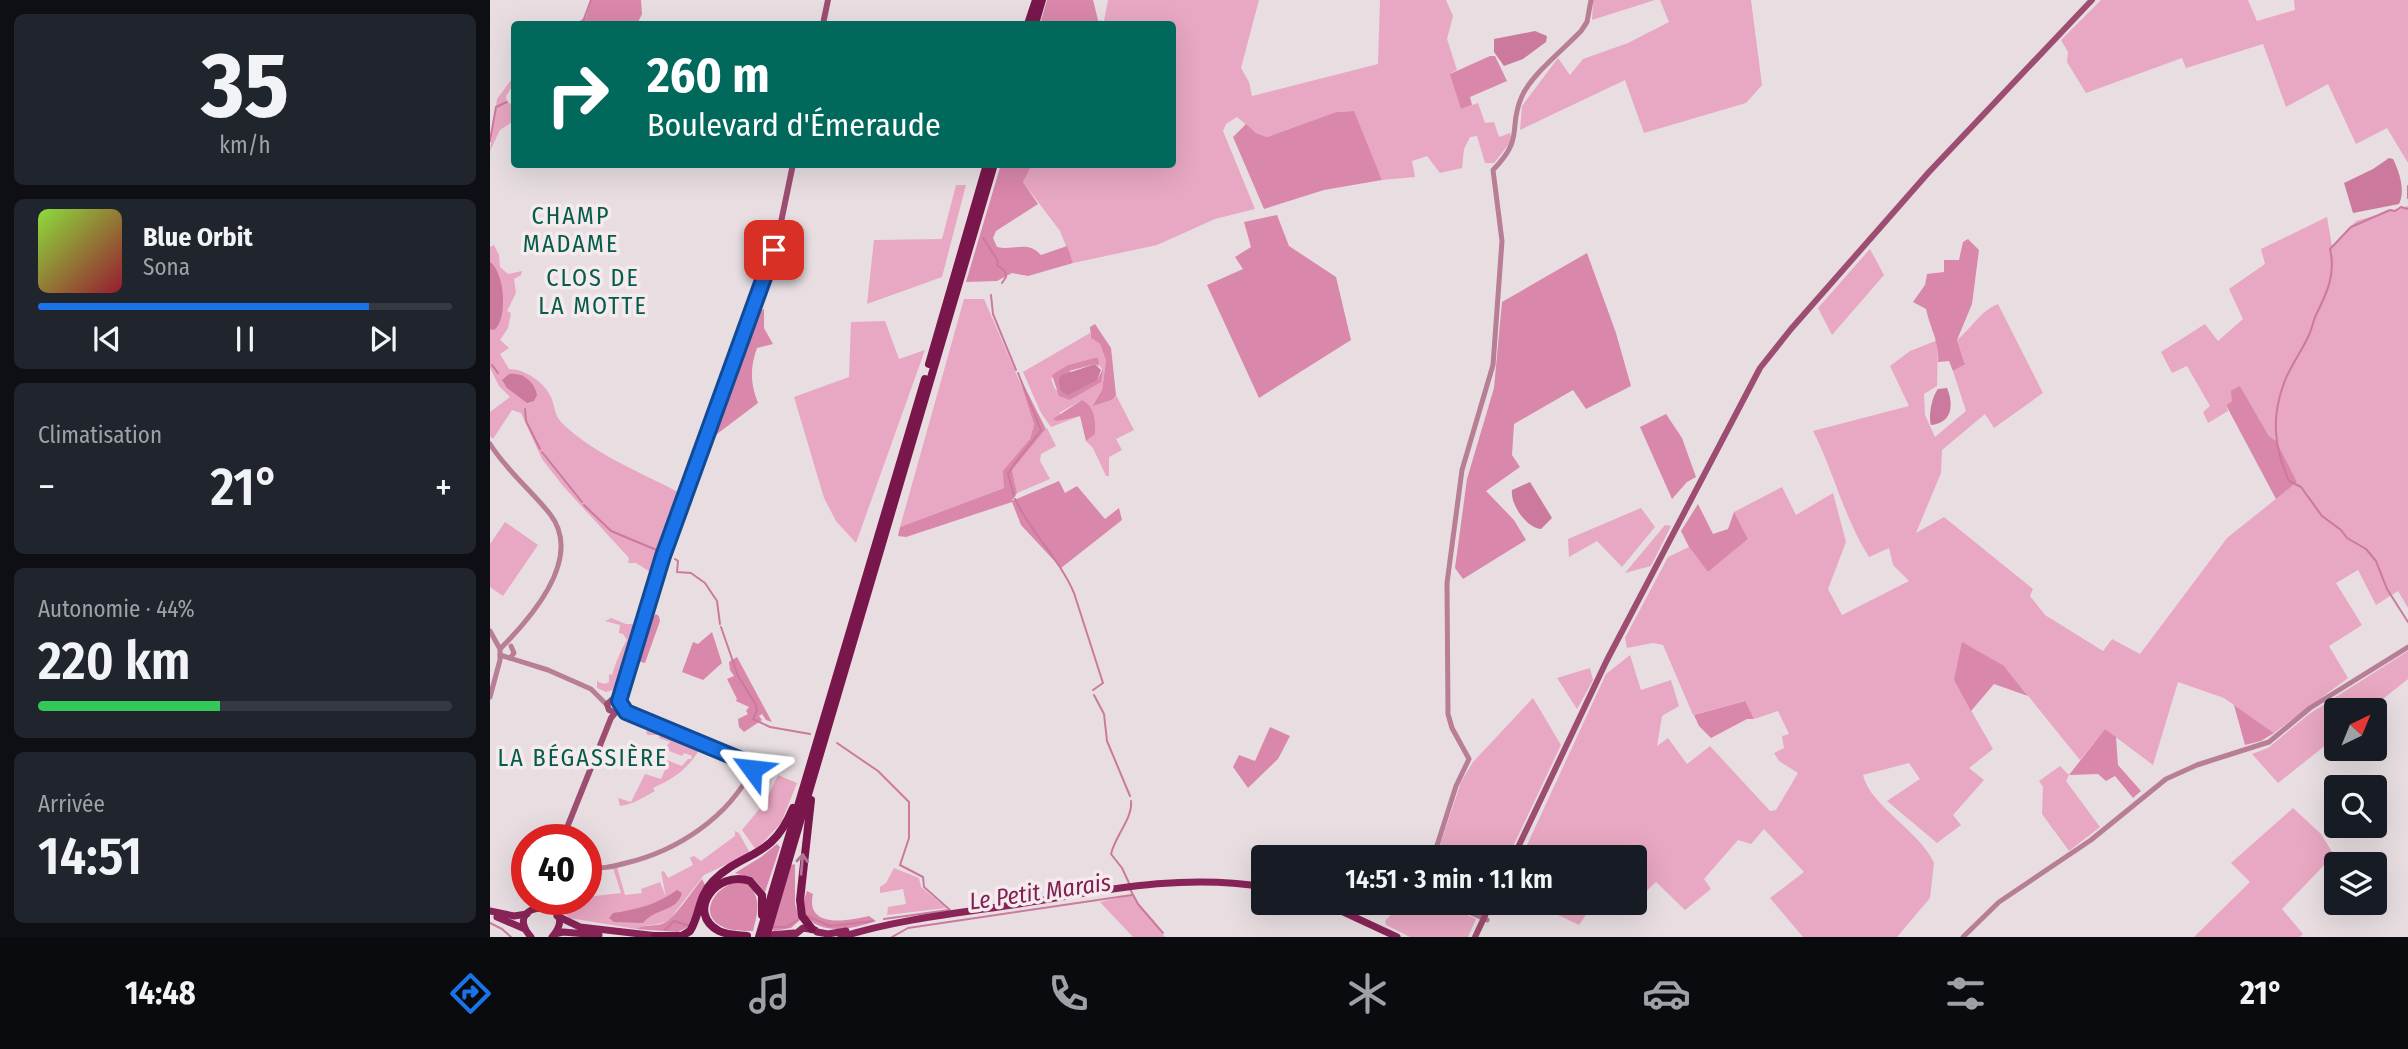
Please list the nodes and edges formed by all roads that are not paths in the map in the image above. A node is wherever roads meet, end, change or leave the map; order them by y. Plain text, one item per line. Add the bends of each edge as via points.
1 (828, 0) edge
2 (1035, 0) edge
3 (1042, 0) edge
4 (1591, 0) edge
5 (2092, 0) edge
6 (824, 21) edge
7 (1029, 21) edge
8 (1036, 21) edge
9 (792, 168) edge
10 (986, 168) edge
11 (993, 168) edge
12 (490, 444) edge
13 (492, 634) edge
14 (2408, 647) edge
15 (506, 652) junction
16 (490, 697) edge
17 (615, 706) junction
18 (821, 740) junction
19 (567, 824) edge
20 (1437, 845) edge
21 (1519, 845) edge
22 (602, 867) edge
23 (1251, 886) edge
24 (490, 913) edge
25 (517, 915) edge
26 (530, 915) edge
27 (555, 915) edge
28 (558, 915) edge
29 (1350, 915) edge
30 (1474, 915) edge
31 (1487, 915) edge
32 (1485, 920) junction
33 (765, 922) junction
34 (895, 922) junction
35 (878, 927) junction
36 (817, 932) edge
37 (528, 934) edge
38 (793, 935) edge
39 (553, 936) edge
40 (659, 936) edge
41 (768, 936) edge
42 (878, 936) edge
43 (615, 937) edge
44 (738, 937) edge
45 (753, 937) edge
46 (841, 937) edge
47 (1397, 937) edge
48 (1477, 937) edge
49 (1963, 937) edge

1 - 6 main road
2 - 7 highway
3 - 8 highway
4 - 20 street via 1587,22 1527,88 1518,108 1513,147 1493,170 1502,241 1493,365 1462,470 1447,583 1448,714 1469,759
5 - 21 main road via 1929,172 1760,368 1607,660
9 - 17 main road via 767,271 663,556
10 - 18 highway
11 - 18 highway
12 - 15 street via 550,515 560,538 557,572
13 - 15 street
14 - 49 street via 2310,708 2269,742 2166,779 2099,834 1999,902
15 - 16 street
15 - 17 street via 593,690
17 - 19 main road
17 - 22 street via 751,764 752,769 736,795 694,832 654,854
18 - 33 highway
36 -> 18 highway via 801,913 801,872
18 - 40 highway via 791,813 774,839 710,884 688,933
23 - 34 main road via 1209,881 1131,887
24 - 25 main road
24 - 37 main road
26 - 37 main road
27 - 39 main road via 558,927
28 - 40 main road via 580,927
29 - 47 main road
30 - 32 street
31 - 32 main road
32 - 48 main road
33 - 41 highway
33 - 45 highway
33 - 45 highway via 762,895 750,881 729,879 712,890 705,907 710,924 723,933
34 - 35 main road
34 - 36 main road
35 - 42 street
35 - 46 main road
36 - 38 main road via 803,928
38 - 41 main road
39 - 43 main road via 569,932
44 - 45 main road

